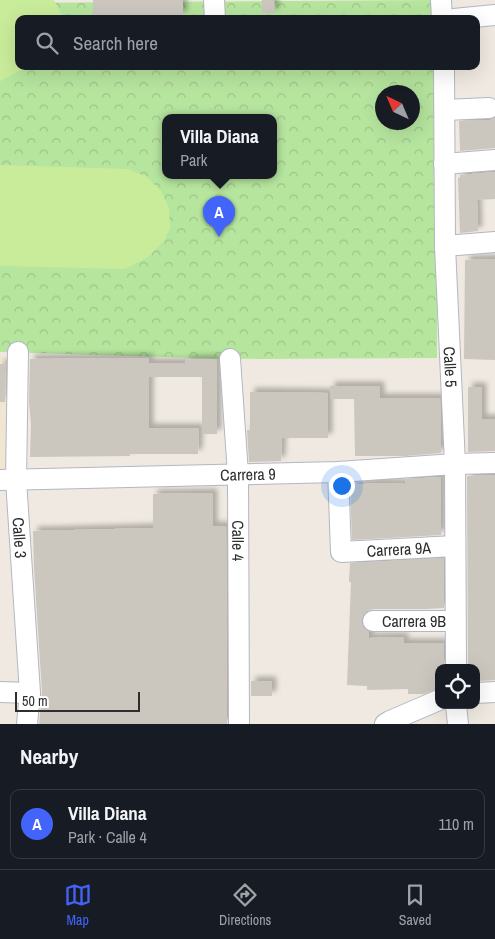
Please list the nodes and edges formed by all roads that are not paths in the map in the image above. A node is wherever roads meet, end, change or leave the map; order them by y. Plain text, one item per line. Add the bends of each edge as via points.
1 (214, 0) edge
2 (441, 0) edge
3 (215, 15) edge
4 (442, 15) edge
5 (495, 15) edge
6 (480, 16) edge
7 (444, 70) edge
8 (489, 108) dead end
9 (445, 110) junction
10 (495, 160) edge
11 (444, 164) junction
12 (495, 242) edge
13 (445, 246) junction
14 (18, 352) dead end
15 (230, 359) dead end
16 (495, 463) edge
17 (455, 464) junction
18 (338, 472) junction
19 (238, 474) junction
20 (8, 480) edge
21 (455, 546) junction
22 (373, 621) dead end
23 (455, 621) junction
24 (456, 664) edge
25 (0, 692) edge
26 (495, 692) edge
27 (30, 693) junction
28 (480, 693) edge
29 (435, 702) edge
30 (456, 709) edge
31 (27, 724) edge
32 (239, 724) edge
33 (385, 724) edge
34 (458, 724) edge

1 - 3 street
2 - 4 street
5 - 6 street
7 - 9 street, Calle 5
8 - 9 street
9 - 11 street, Calle 5
10 - 11 street
11 - 13 street, Calle 5
12 - 13 street
13 - 17 street, Calle 5
14 - 20 street, Calle 3
15 - 19 street, Calle 4
16 - 17 street, Carrera 9
17 - 18 street, Carrera 9
17 - 21 street, Calle 5
18 - 19 street, Carrera 9
18 - 21 street, Carrera 9A via 341,552
19 - 20 street, Carrera 9
19 - 32 street, Calle 4
20 - 27 street, Calle 3
21 - 23 street, Calle 5
22 - 23 street, Carrera 9B
23 - 24 street, Calle 5
25 - 27 street
26 - 28 street
27 - 31 street, Calle 3
29 - 33 street
30 - 34 street

